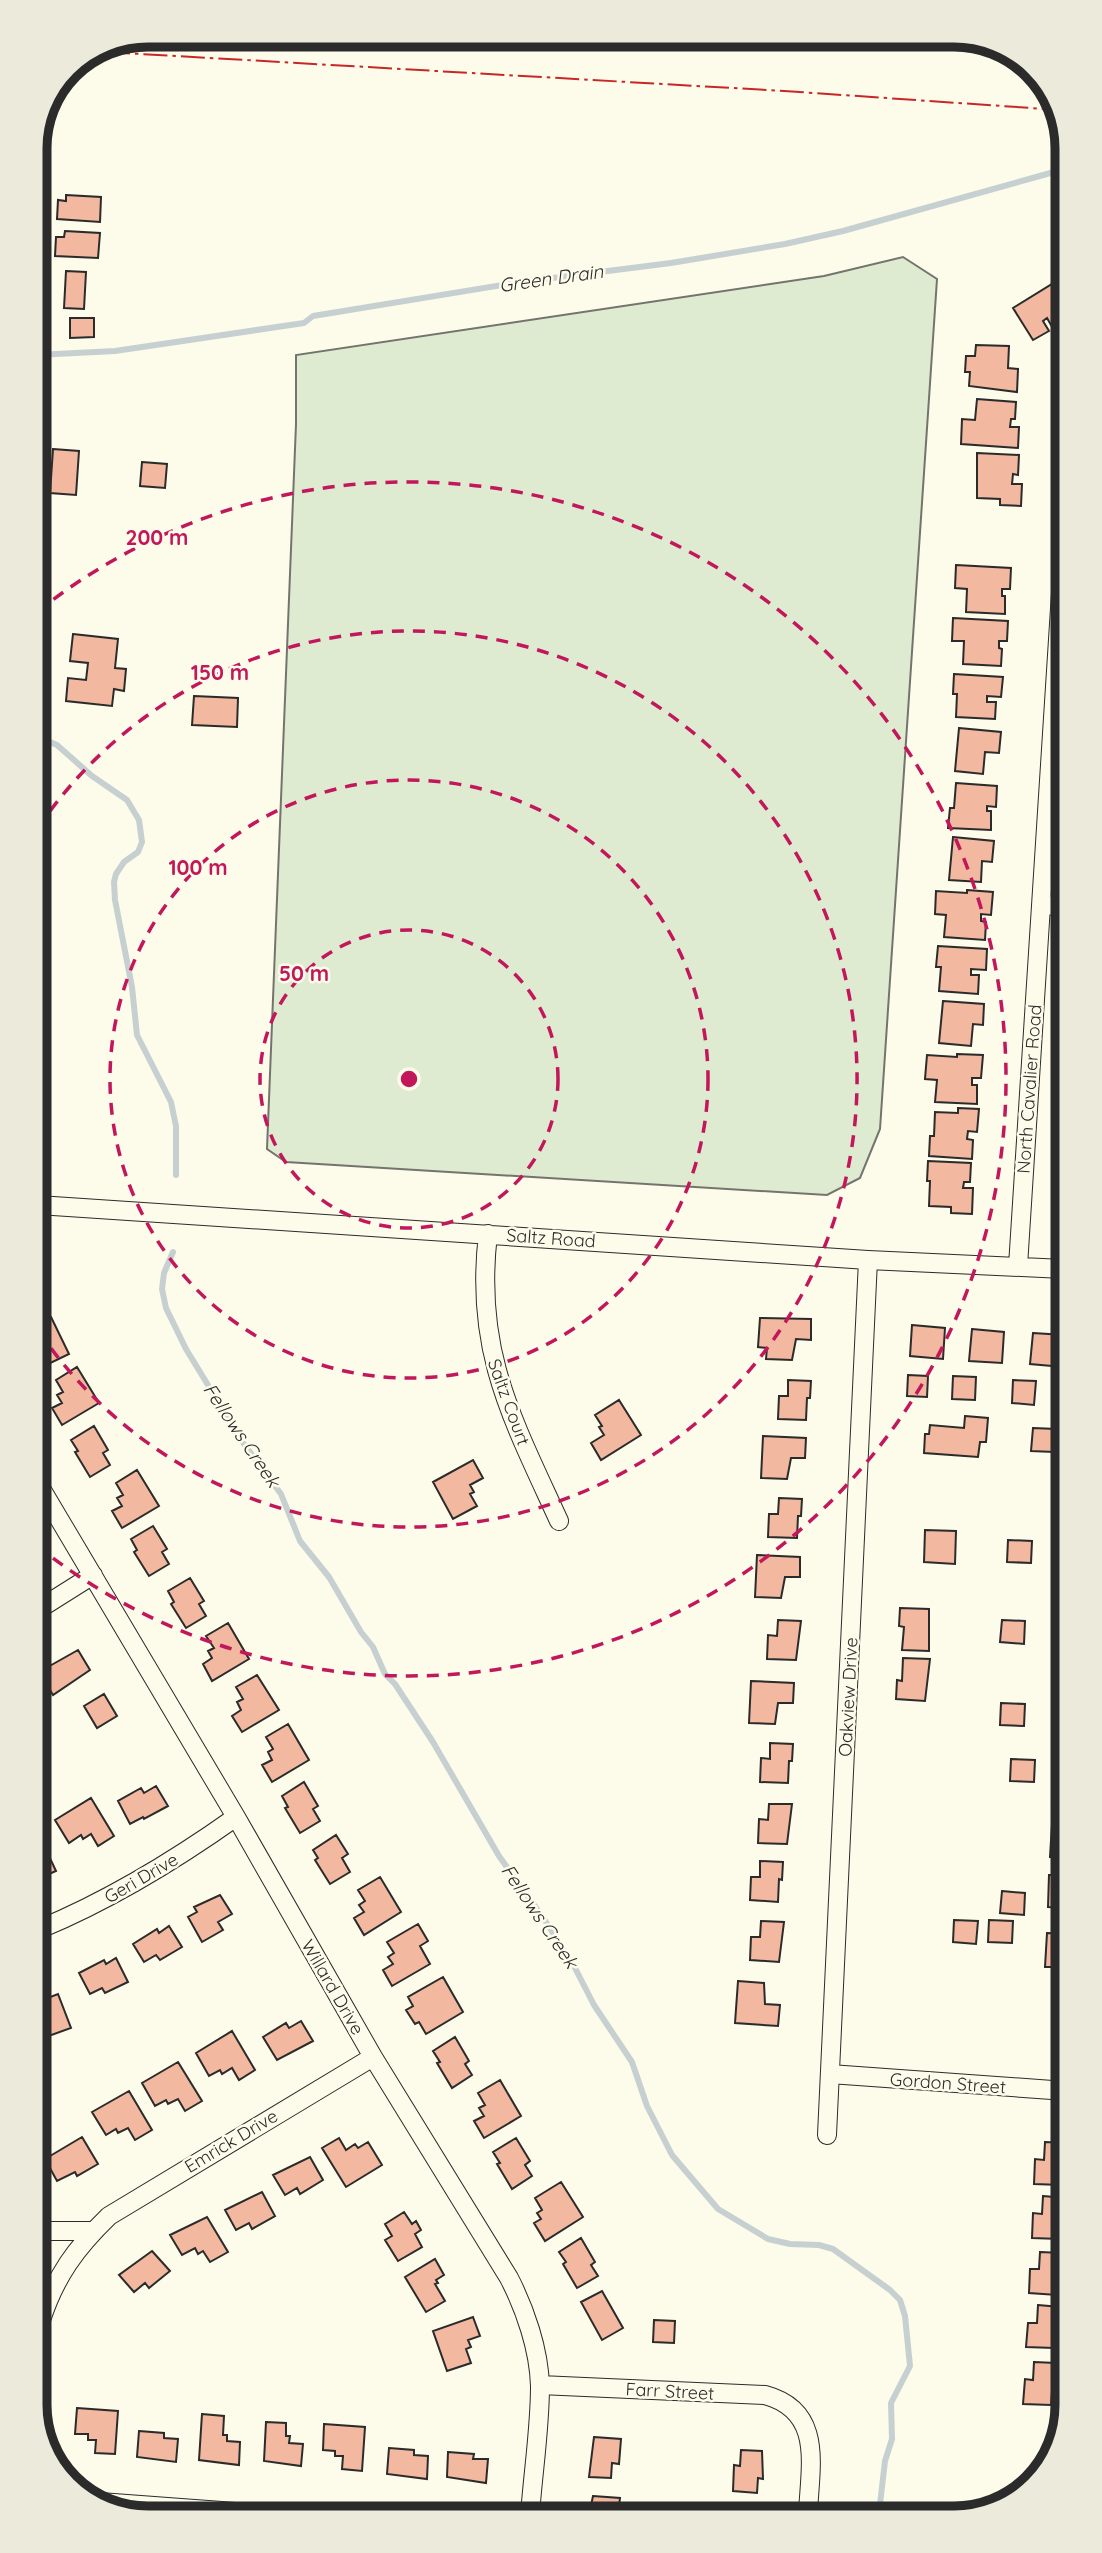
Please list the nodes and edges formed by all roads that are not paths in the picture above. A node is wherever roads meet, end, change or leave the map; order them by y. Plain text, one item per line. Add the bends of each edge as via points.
1 (1055, 711) edge
2 (1042, 905) junction
3 (1055, 906) edge
4 (47, 1206) edge
5 (488, 1234) junction
6 (869, 1259) junction
7 (1018, 1266) junction
8 (1055, 1268) edge
9 (47, 1498) edge
10 (559, 1521) dead end
11 (93, 1575) junction
12 (47, 1604) edge
13 (236, 1817) junction
14 (47, 1926) edge
15 (373, 2057) junction
16 (830, 2074) junction
17 (1055, 2090) edge
18 (827, 2135) dead end
19 (47, 2231) edge
20 (93, 2231) junction
21 (47, 2306) edge
22 (540, 2385) junction
23 (129, 2504) edge
24 (154, 2506) edge
25 (531, 2506) edge
26 (808, 2506) edge

1 - 2 street, North Cavalier Road
2 - 3 street
2 - 7 street, North Cavalier Road
4 - 5 street, Saltz Road
5 - 6 street, Saltz Road
5 - 10 street, Saltz Court via 484,1296 491,1355 510,1412
6 - 7 street, Saltz Road
6 - 16 street, Oakview Drive
7 - 8 street, Saltz Road
9 - 11 street, Willard Drive
11 - 12 street
11 - 13 street, Willard Drive
13 - 14 street, Geri Drive via 161,1868
13 - 15 street, Willard Drive
15 - 20 street, Emrick Drive via 159,2184
15 - 22 street, Willard Drive via 509,2277 521,2301
16 - 17 street, Gordon Street
16 - 18 street, Oakview Drive
19 - 20 street
20 - 21 street, Emrick Drive via 61,2272
22 - 25 street, Willard Drive
22 - 26 street, Farr Street via 779,2399 796,2411 807,2429
23 - 24 street

